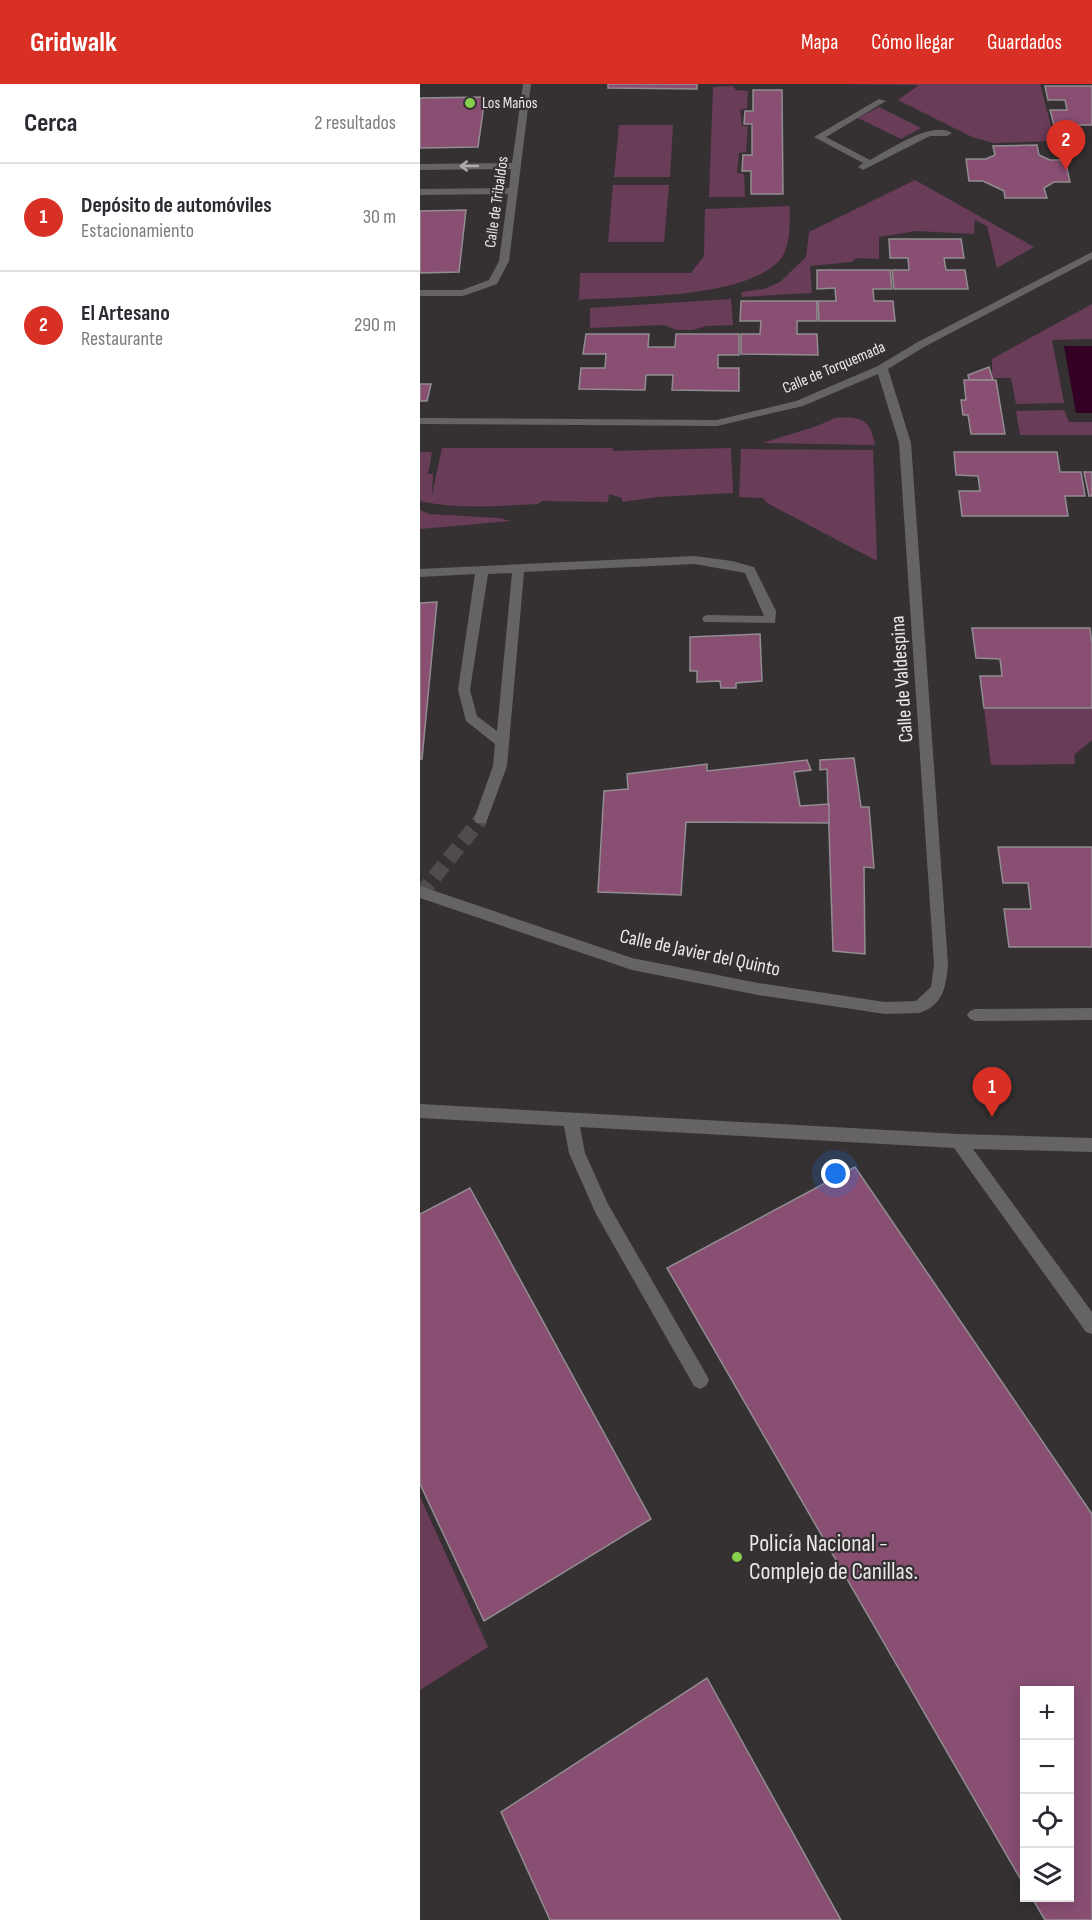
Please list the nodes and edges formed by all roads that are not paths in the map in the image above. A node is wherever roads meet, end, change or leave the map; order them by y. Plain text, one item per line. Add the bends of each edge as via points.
1 (527, 84) edge
2 (882, 101) dead end
3 (948, 133) dead end
4 (819, 137) junction
5 (806, 140) dead end
6 (869, 163) junction
7 (517, 166) junction
8 (420, 167) edge
9 (860, 169) dead end
10 (513, 191) junction
11 (420, 192) edge
12 (1092, 255) edge
13 (420, 294) edge
14 (882, 369) junction
15 (420, 421) edge
16 (518, 569) junction
17 (482, 571) junction
18 (420, 573) edge
19 (708, 620) dead end
20 (502, 742) junction
21 (481, 819) tunnel mouth
22 (420, 892) edge
23 (938, 990) joint
24 (1092, 1014) edge
25 (975, 1015) dead end
26 (420, 1111) edge
27 (571, 1119) junction
28 (958, 1141) junction
29 (1092, 1145) edge
30 (1092, 1326) edge
31 (700, 1380) dead end

1 - 7 street, Calle de Tribaldos
2 - 4 street
3 - 6 street via 928,133
4 - 5 street
4 - 6 street
6 - 9 street
7 -> 8 street
7 - 10 street, Calle de Tribaldos
10 - 11 street
10 - 13 street, Calle de Tribaldos via 504,261 493,282 463,293
12 - 14 street, Calle de Torquemada
14 - 15 street, Calle de Torquemada via 799,405 717,423
14 - 23 street, Calle de Valdespina via 905,443 941,964
16 - 17 street
16 - 19 street via 695,560 750,570 771,620
16 - 20 street
17 - 18 street
17 - 20 street via 464,690 471,718
20 - 21 street via 500,766
22 - 23 street, Calle de Javier del Quinto via 632,964 758,989 885,1008 919,1007
24 - 25 street
26 - 27 street
27 - 28 street
27 - 31 street via 578,1154 602,1209
28 - 29 street
28 - 30 street

